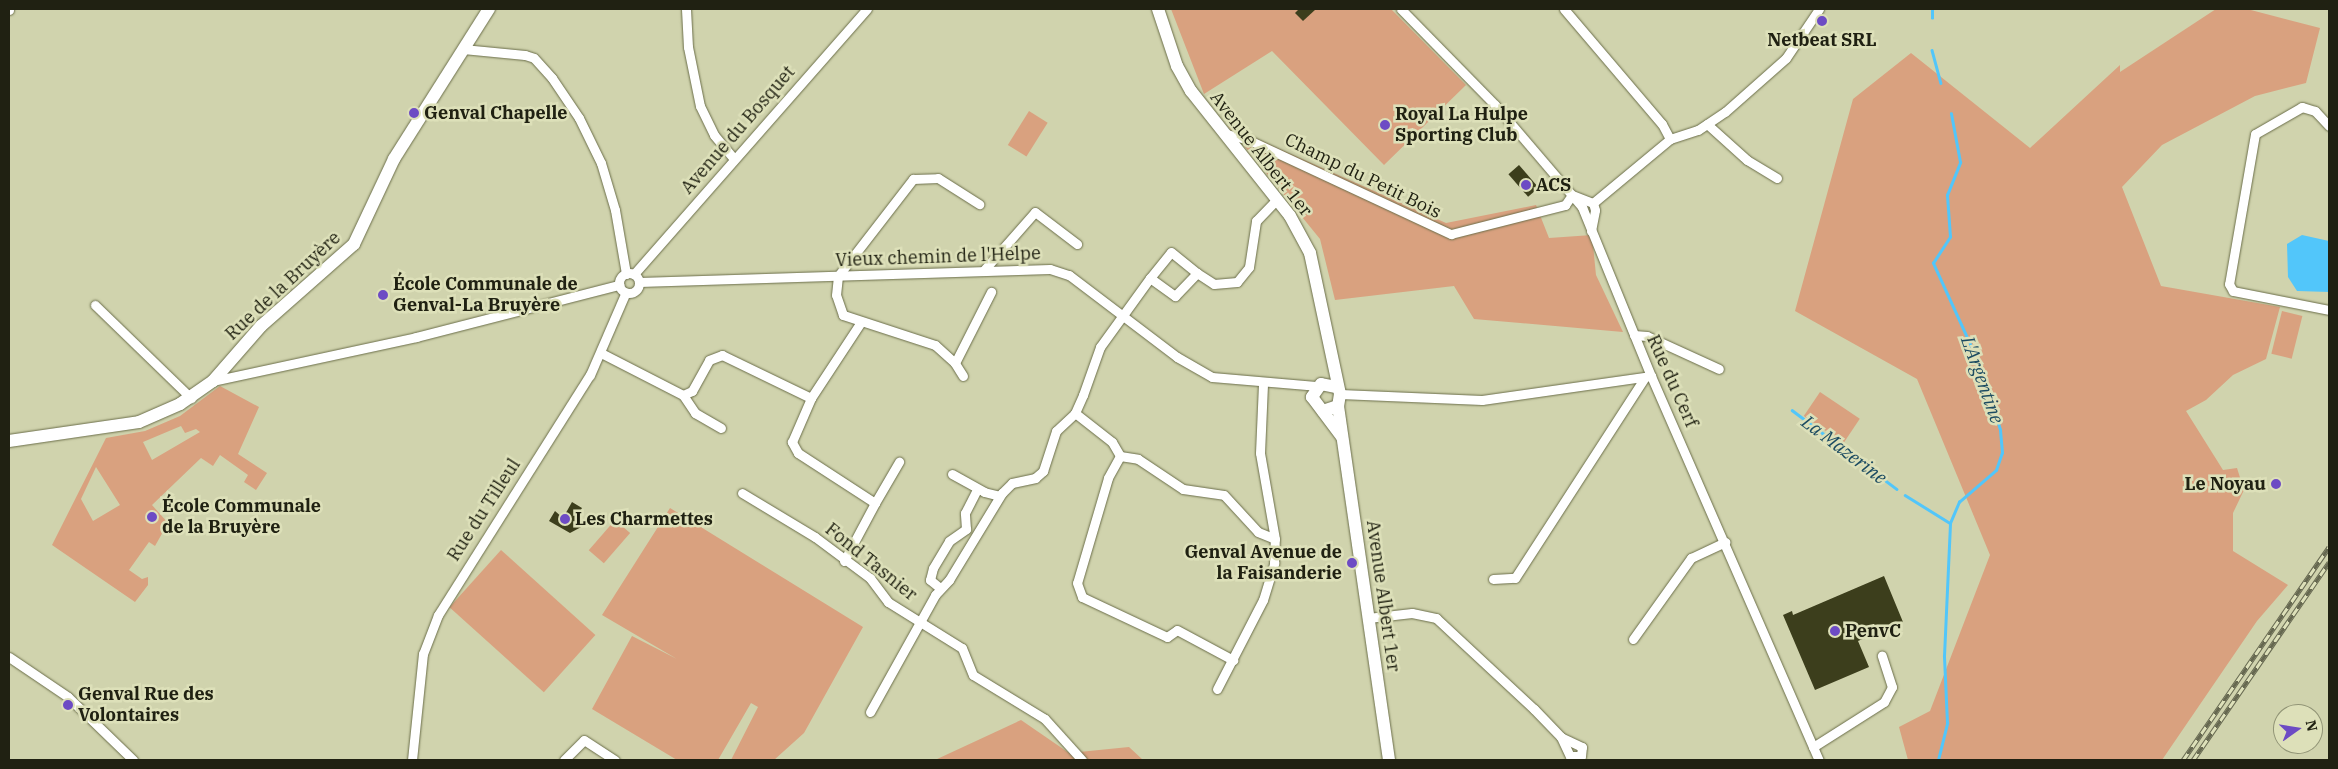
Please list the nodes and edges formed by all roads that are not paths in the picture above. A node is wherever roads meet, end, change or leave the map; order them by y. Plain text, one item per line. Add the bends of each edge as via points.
1 (482, 9) edge
2 (489, 9) edge
3 (686, 9) edge
4 (867, 9) edge
5 (1158, 9) edge
6 (1401, 9) edge
7 (1564, 9) edge
8 (1819, 9) edge
9 (463, 49) junction
10 (1707, 124) junction
11 (2329, 126) edge
12 (1223, 133) junction
13 (1670, 139) junction
14 (734, 159) junction
15 (1777, 178) dead end
16 (1572, 195) junction
17 (1277, 199) junction
18 (979, 204) dead end
19 (1588, 209) junction
20 (1077, 244) dead end
21 (984, 270) junction
22 (1197, 273) junction
23 (838, 276) junction
24 (633, 277) junction
25 (1150, 278) junction
26 (620, 285) junction
27 (626, 292) junction
28 (991, 292) dead end
29 (95, 305) dead end
30 (2329, 310) edge
31 (1122, 314) junction
32 (861, 322) junction
33 (1634, 335) junction
34 (601, 352) junction
35 (955, 363) junction
36 (1719, 369) dead end
37 (963, 376) dead end
38 (1648, 377) junction
39 (213, 381) junction
40 (1263, 383) junction
41 (1328, 392) junction
42 (683, 395) junction
43 (191, 398) junction
44 (811, 398) junction
45 (1323, 411) junction
46 (1075, 413) junction
47 (721, 428) dead end
48 (1342, 437) junction
49 (9, 441) edge
50 (1120, 456) junction
51 (899, 462) dead end
52 (952, 474) dead end
53 (977, 489) junction
54 (742, 493) dead end
55 (1000, 496) junction
56 (875, 503) junction
57 (966, 529) junction
58 (976, 534) junction
59 (1275, 538) junction
60 (1725, 542) junction
61 (844, 561) junction
62 (1493, 579) dead end
63 (940, 588) junction
64 (1368, 618) junction
65 (920, 622) junction
66 (1633, 639) dead end
67 (1882, 656) dead end
68 (9, 657) edge
69 (1233, 660) junction
70 (1217, 689) dead end
71 (870, 712) dead end
72 (1561, 737) dead end
73 (1813, 747) junction
74 (134, 760) edge
75 (412, 760) edge
76 (564, 760) edge
77 (615, 760) edge
78 (1082, 760) edge
79 (1389, 760) edge
80 (1818, 760) edge

1 - 9 main road, Rue de la Bruyère
2 - 9 main road, Rue de la Bruyère
3 - 14 street via 688,47 700,106 714,135
4 - 14 street, Avenue du Bosquet
5 - 12 main road, Avenue Albert 1er via 1177,66 1205,112
6 - 16 street, Rue du Cerf via 1495,105
7 - 13 street via 1662,124
8 - 10 street via 1786,58
9 - 24 street via 525,55 534,58 552,78 579,118 601,163
9 - 39 main road, Rue de la Bruyère via 394,159 354,244 261,326
10 - 13 street
10 - 15 street via 1747,160
11 - 30 street via 2315,111 2302,107 2255,134 2229,284 2233,290
12 - 16 street, Champ du Petit Bois via 1249,140 1451,234 1565,205
12 - 17 main road, Avenue Albert 1er
13 - 19 street
14 - 24 street, Avenue du Bosquet
16 - 19 street, Rue du Cerf
17 - 22 street via 1256,221 1244,278 1224,285 1214,284
17 - 41 main road, Avenue Albert 1er via 1310,253 1318,277 1330,353
18 - 23 street via 938,178 913,179
19 - 33 street, Rue du Cerf via 1591,232
20 - 21 street via 1036,212
21 - 23 street, Vieux chemin de l'Helpe
21 - 31 street, Vieux chemin de l'Helpe via 1058,271
22 - 25 street via 1175,296
22 - 25 street via 1171,252
23 - 24 street, Vieux chemin de l'Helpe
23 - 32 street via 836,295 840,312
24 - 26 street
24 - 27 street via 635,291
25 - 31 street
26 - 27 street
26 - 39 street via 416,338
27 - 34 street, Rue du Tilleul
28 - 35 street
29 - 43 street
31 - 40 street, Vieux chemin de l'Helpe via 1200,372 1228,381
31 - 46 street via 1100,347
32 - 35 street via 935,345
32 - 44 street via 834,368
33 - 36 street via 1647,336
33 - 38 street, Rue du Cerf
34 - 42 street
34 - 75 street, Rue du Tilleul via 438,615 424,654
35 - 37 street
38 - 41 street, Vieux chemin de l'Helpe via 1482,400
38 - 60 street, Rue du Cerf
38 - 62 street, Rue du Cerf via 1515,578
39 - 43 main road, Rue de la Bruyère
40 - 41 street, Vieux chemin de l'Helpe
40 - 59 street via 1260,453
41 - 45 main road
41 - 45 main road, Avenue Albert 1er
41 - 48 main road, Avenue Albert 1er
42 - 44 street via 692,391 708,360 722,355
42 - 47 street via 695,413
43 - 49 main road, Rue de la Bruyère via 131,425
44 - 56 street via 792,442 794,449
45 - 48 main road, Avenue Albert 1er
46 - 50 street via 1112,442
46 - 55 street via 1056,431 1043,471 1035,478 1012,483
48 - 64 main road, Avenue Albert 1er
50 - 59 street via 1138,459 1183,489 1224,495 1258,532
50 - 69 street via 1108,478 1077,583 1082,598 1167,638 1177,630
51 - 56 street
52 - 53 street
53 - 55 street
53 - 57 street via 965,513
54 - 61 street, Fond Tasnier via 815,536
55 - 58 street
56 - 61 street
57 - 58 street
57 - 63 street via 949,541 933,568 930,580
58 - 63 street via 949,580
59 - 69 street via 1272,576
60 - 66 street via 1691,558
60 - 73 street, Rue du Cerf
61 - 65 street, Fond Tasnier via 870,578 888,602
63 - 65 street
64 - 72 street via 1412,613 1436,618 1452,629
64 - 79 main road, Avenue Albert 1er
65 - 71 street
65 - 78 street, Fond Tasnier via 962,648 973,675 1045,718
67 - 73 street via 1892,687 1884,702
68 - 74 street via 68,697
69 - 70 street
73 - 80 street, Rue du Cerf
76 - 77 street via 584,740

